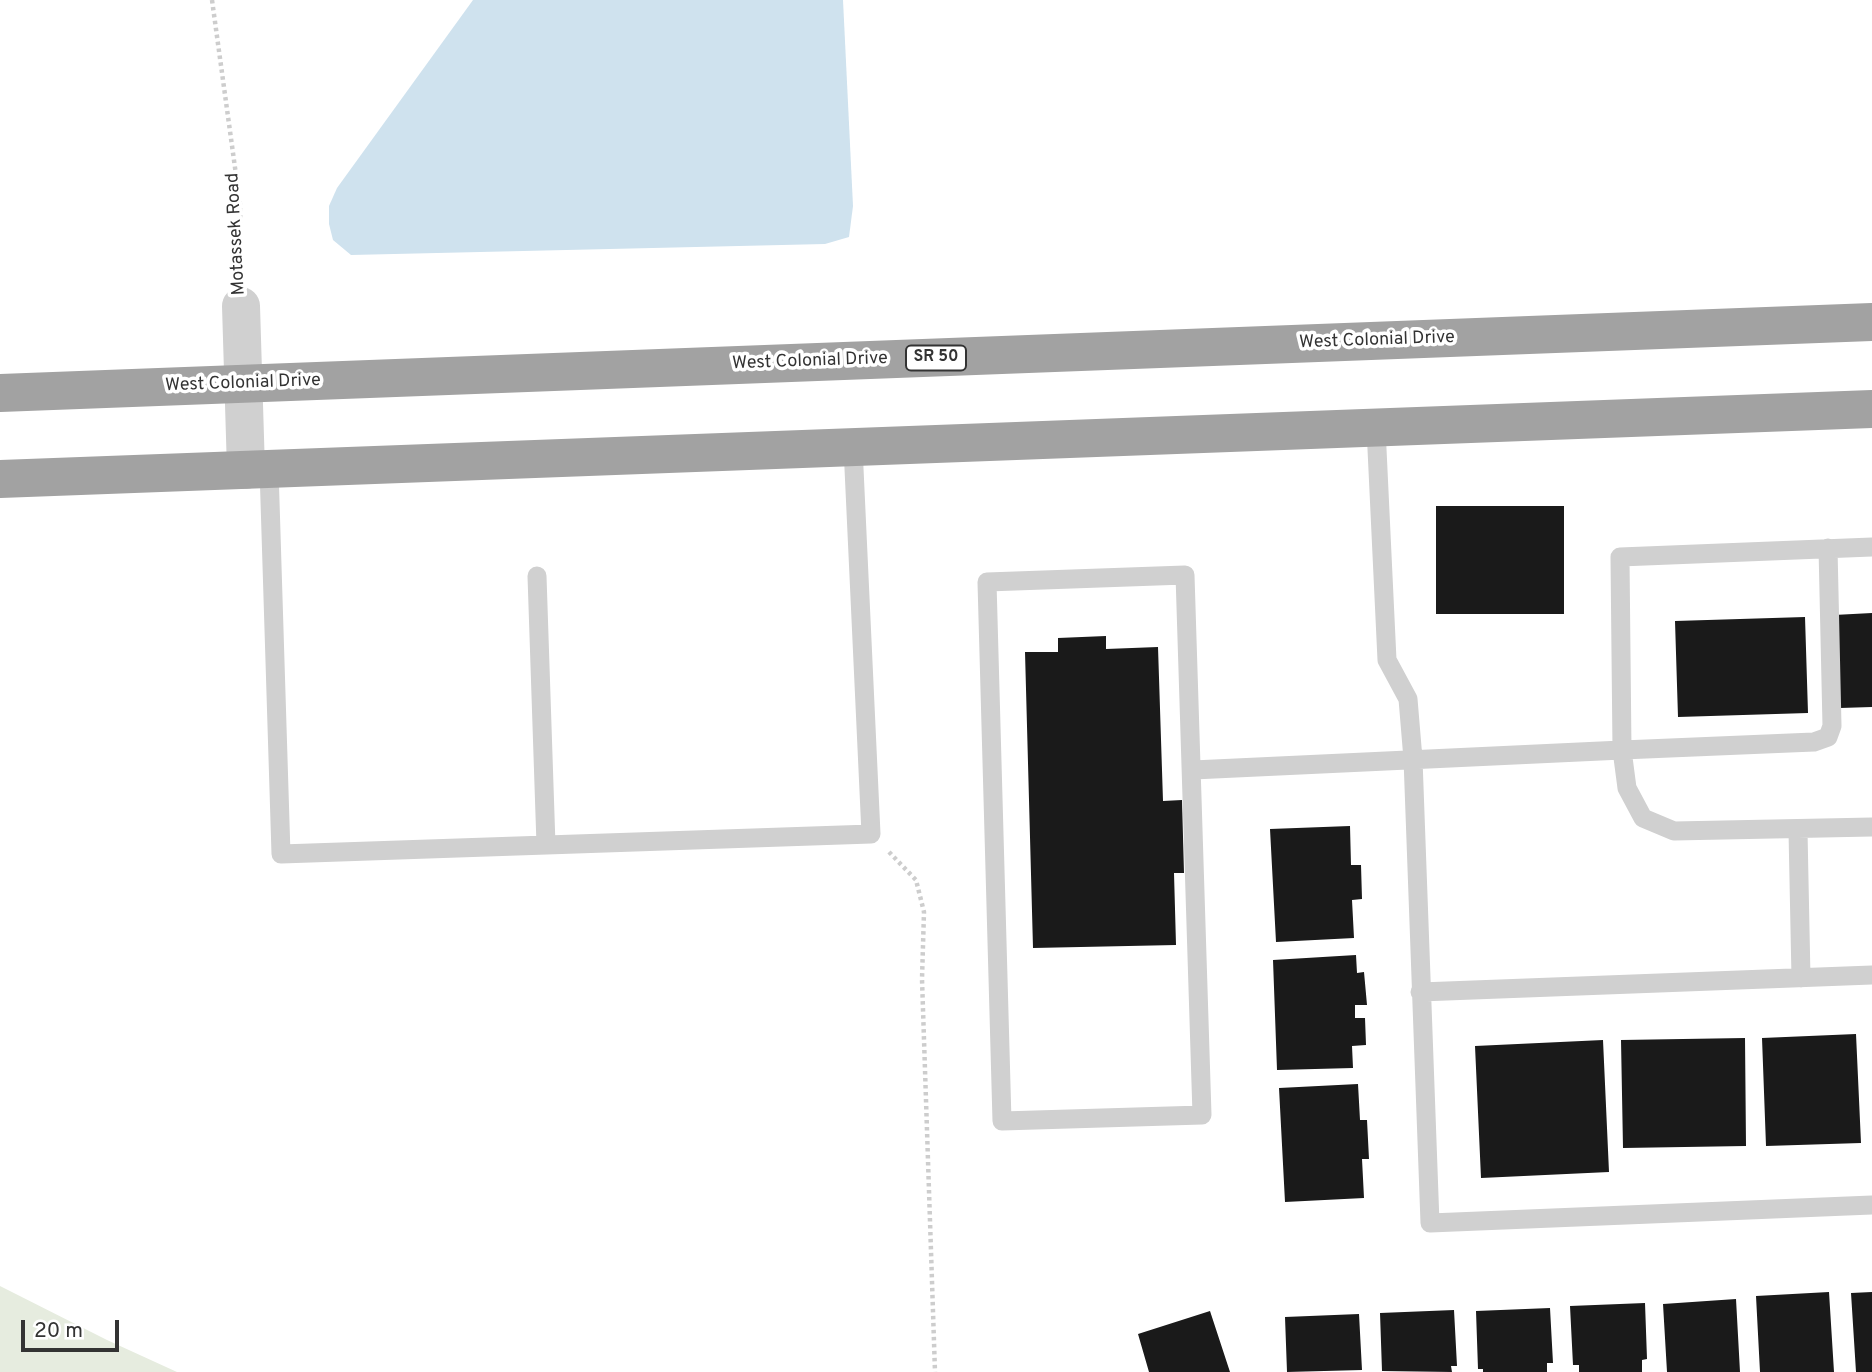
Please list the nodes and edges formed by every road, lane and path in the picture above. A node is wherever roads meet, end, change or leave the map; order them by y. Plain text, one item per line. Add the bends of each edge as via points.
1 (212, 0) edge
2 (241, 306) joint
3 (1872, 322) edge
4 (243, 384) junction
5 (0, 393) edge
6 (1872, 409) edge
7 (1376, 428) junction
8 (853, 447) junction
9 (257, 470) junction
10 (0, 479) edge
11 (1872, 547) edge
12 (1828, 548) junction
13 (537, 576) dead end
14 (1622, 750) junction
15 (1413, 759) junction
16 (1193, 770) junction
17 (1872, 827) edge
18 (1798, 831) junction
19 (871, 834) junction
20 (546, 845) junction
21 (1872, 975) edge
22 (1801, 978) junction
23 (1420, 992) junction
24 (1872, 1205) edge
25 (935, 1372) edge

1 - 2 path, Motassek Road via 240,204
2 - 4 street, Motassek Road
3 - 4 highway, West Colonial Drive / SR 50
4 - 5 highway, West Colonial Drive / SR 50
4 - 9 street, Motassek Road
6 - 7 highway
7 - 8 highway
7 - 15 lane via 1387,660 1408,699
8 - 9 highway
8 - 19 lane
9 - 10 highway
9 - 20 lane via 281,853
11 - 12 lane
12 - 14 lane via 1832,726 1828,737 1814,742
12 - 14 lane via 1620,557
13 - 20 lane
14 - 15 lane
14 - 18 lane via 1631,799 1643,818 1674,831
15 - 16 lane
15 - 23 lane
16 - 16 lane via 1185,575 987,582 1002,1121 1202,1115
17 - 18 lane
18 - 22 lane
19 - 20 lane
19 - 25 path via 916,880 924,912 922,979
21 - 22 lane
22 - 23 lane
23 - 24 lane via 1430,1223

